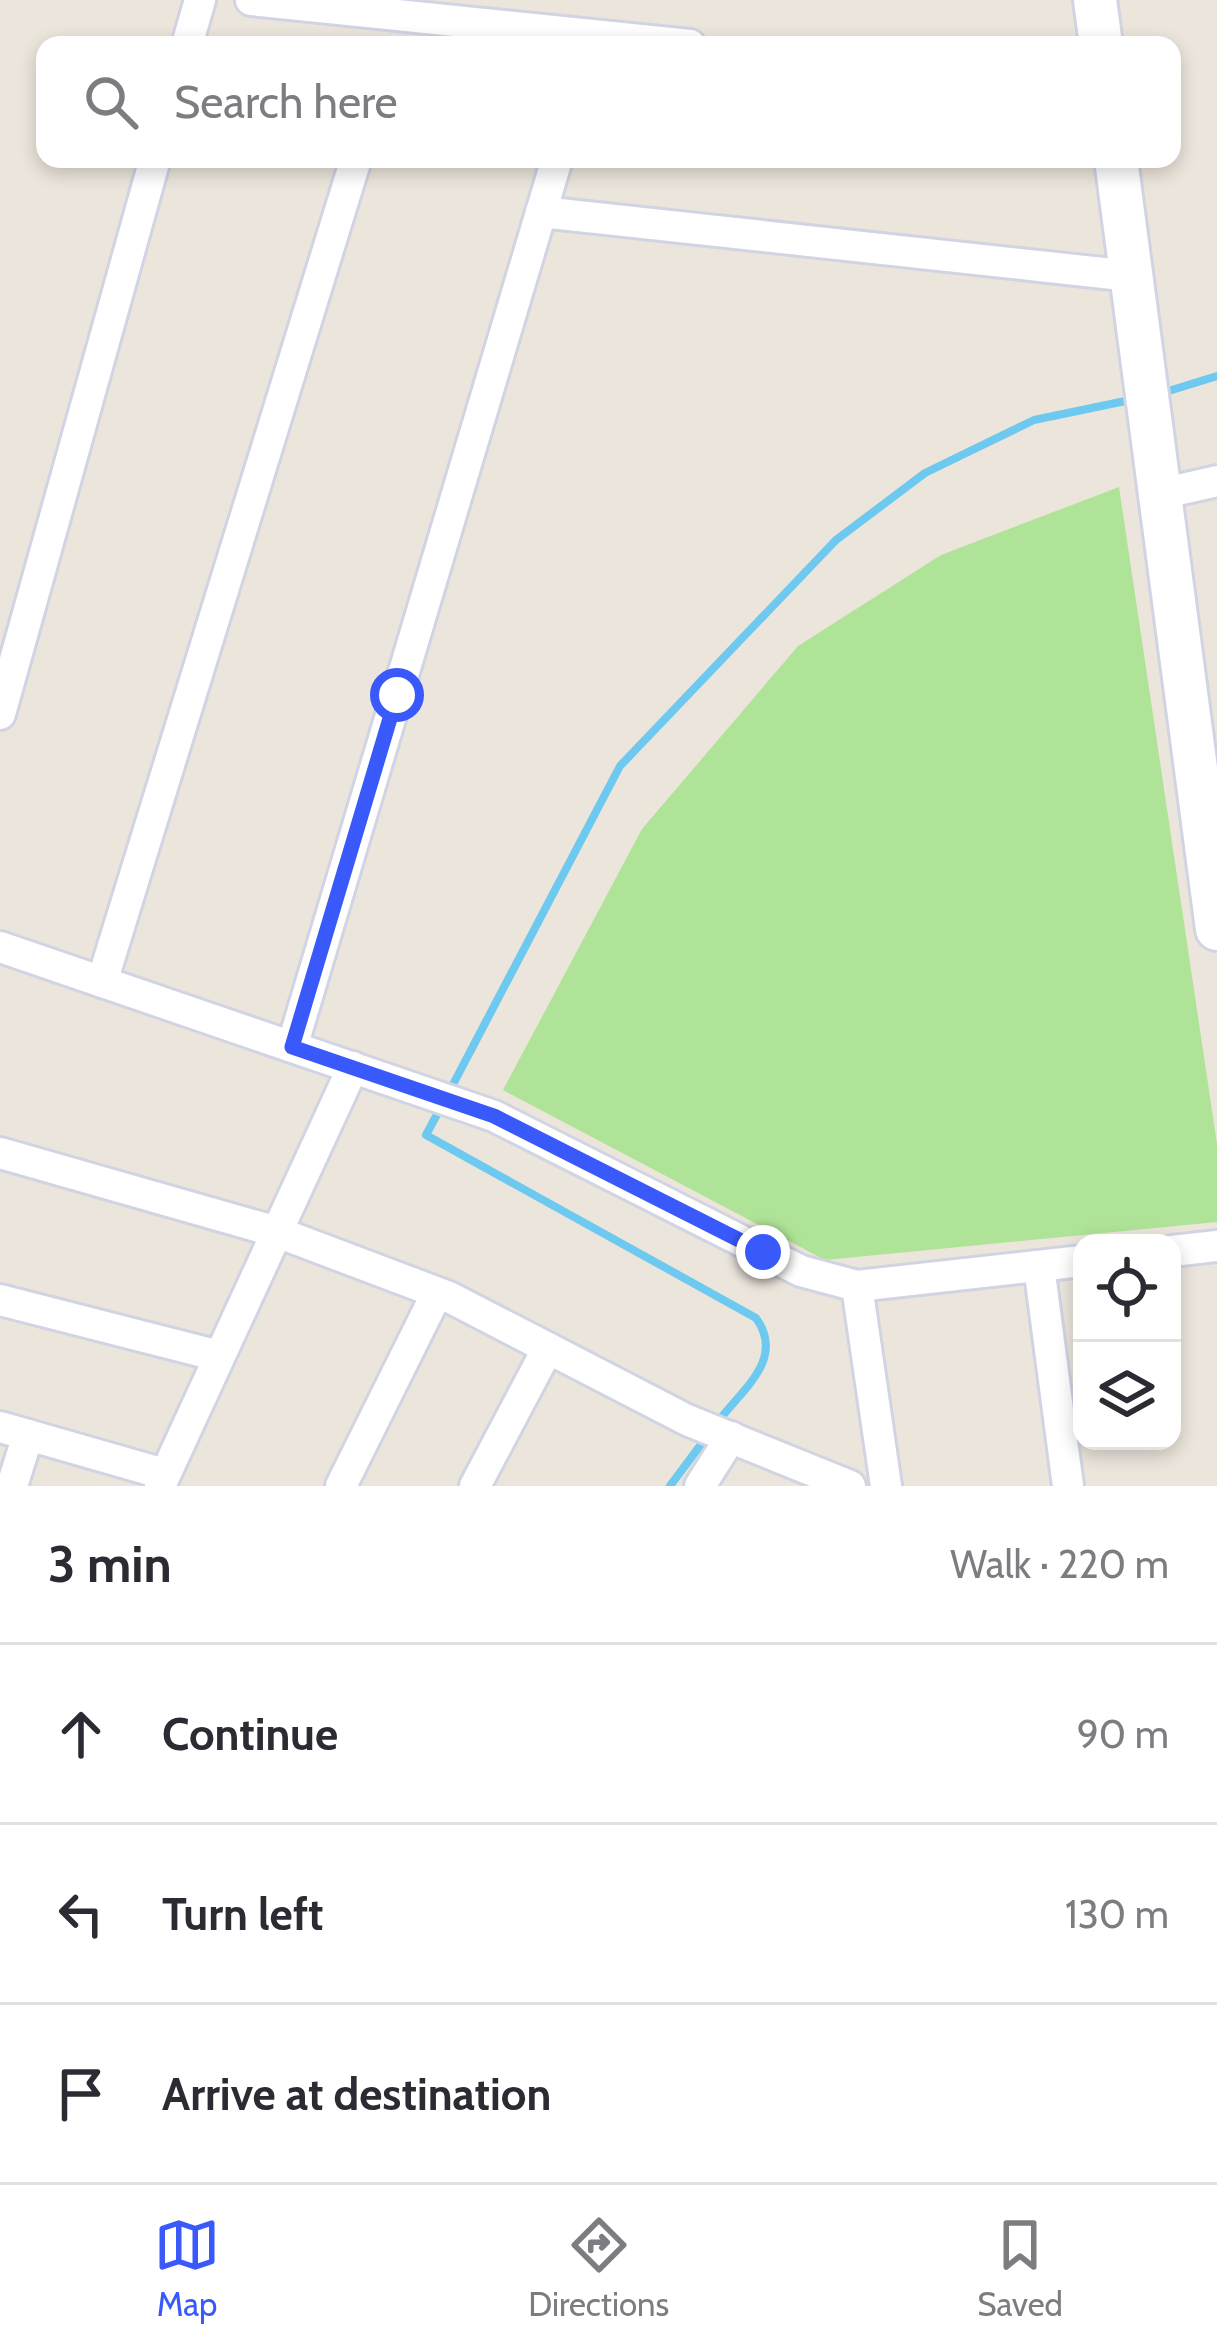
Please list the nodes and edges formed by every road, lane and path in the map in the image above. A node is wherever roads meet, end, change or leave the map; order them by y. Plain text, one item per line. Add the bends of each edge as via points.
1 (200, 0) edge
2 (250, 0) edge
3 (1095, 0) edge
4 (396, 30) edge
5 (190, 36) edge
6 (514, 36) edge
7 (1100, 36) edge
8 (152, 168) edge
9 (353, 168) edge
10 (554, 168) edge
11 (1117, 168) edge
12 (541, 212) junction
13 (1131, 276) junction
14 (1217, 481) edge
15 (1160, 494) junction
16 (0, 714) edge
17 (1217, 929) edge
18 (0, 947) edge
19 (102, 982) junction
20 (292, 1047) junction
21 (353, 1067) junction
22 (0, 1153) edge
23 (277, 1232) junction
24 (1217, 1246) edge
25 (1181, 1250) edge
26 (1073, 1262) edge
27 (1040, 1266) junction
28 (857, 1286) junction
29 (437, 1293) junction
30 (0, 1300) edge
31 (548, 1348) junction
32 (219, 1356) junction
33 (14, 1431) edge
34 (731, 1437) junction
35 (162, 1480) edge
36 (834, 1483) edge
37 (12, 1486) edge
38 (340, 1486) edge
39 (475, 1486) edge
40 (700, 1486) edge
41 (886, 1486) edge
42 (1068, 1486) edge

1 - 5 street
2 - 4 street
3 - 7 street
4 - 6 street
8 - 16 street
9 - 19 street
10 - 12 street
11 - 13 street
12 - 13 street
12 - 20 street
13 - 15 street
14 - 15 street
15 - 17 street
18 - 19 street
19 - 20 street
20 - 21 street
21 - 23 street
21 - 28 street via 494,1116 801,1271
22 - 23 street
23 - 29 street
23 - 32 street
24 - 25 street
26 - 27 street
27 - 28 street
27 - 42 street
28 - 41 street
29 - 31 street
29 - 38 street
30 - 32 street
31 - 34 street
31 - 39 street
32 - 35 street
33 - 35 street
33 - 37 street
34 - 36 street
34 - 40 street

